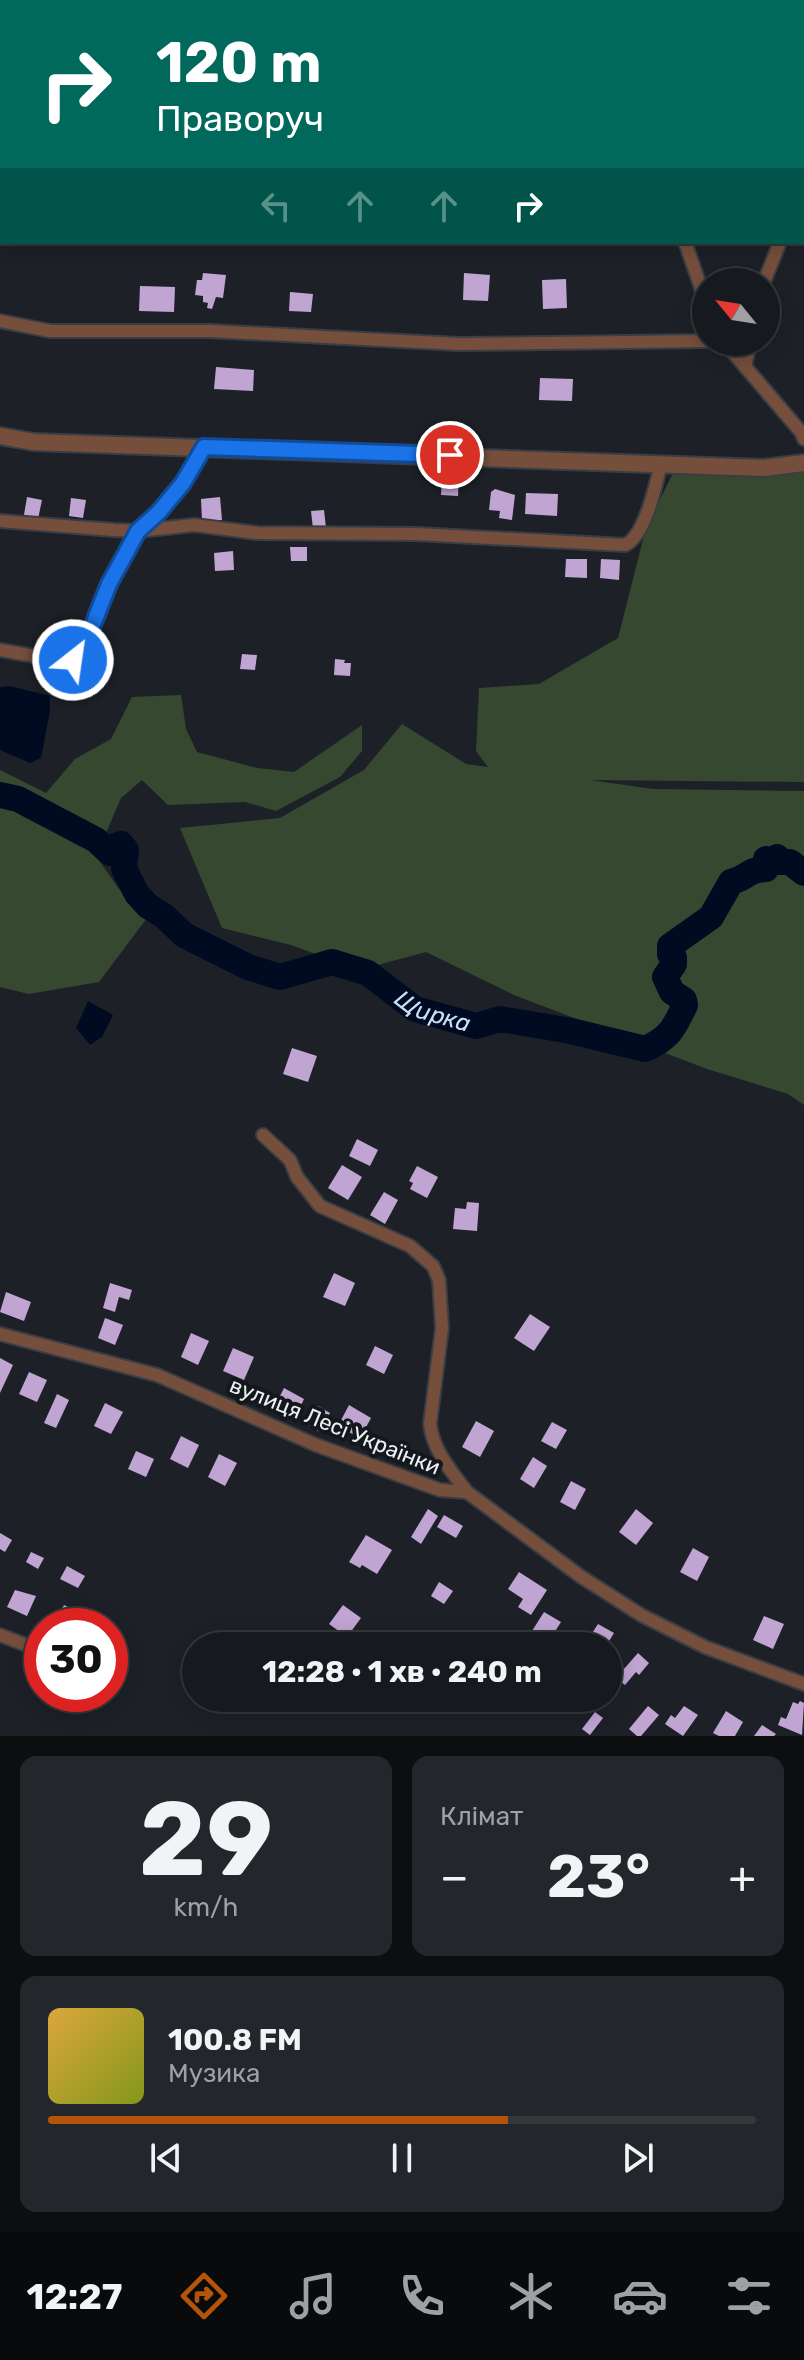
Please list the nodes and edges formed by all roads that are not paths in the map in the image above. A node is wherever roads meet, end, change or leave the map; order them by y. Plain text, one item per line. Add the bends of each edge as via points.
1 (686, 244) edge
2 (779, 244) edge
3 (694, 268) edge
4 (770, 268) edge
5 (0, 321) edge
6 (692, 341) edge
7 (736, 356) edge
8 (747, 356) edge
9 (745, 367) junction
10 (0, 436) edge
11 (804, 439) edge
12 (204, 447) junction
13 (661, 463) junction
14 (804, 463) edge
15 (0, 521) edge
16 (138, 531) junction
17 (0, 650) edge
18 (263, 1135) dead end
19 (0, 1334) edge
20 (467, 1492) junction
21 (0, 1635) edge
22 (24, 1644) edge
23 (804, 1684) edge

1 - 3 street
2 - 4 street
5 - 6 street via 50,331 210,331 459,344
7 - 9 street
8 - 9 street
9 - 11 street
10 - 12 street via 34,442
12 - 13 street
12 - 16 street via 183,483
13 - 14 street via 764,468
13 - 16 street via 641,526 625,545 416,534 257,533 194,525
15 - 16 street
16 - 17 street via 109,584 83,650 73,660
18 - 20 street via 290,1160 320,1206 410,1246 433,1266 442,1328 431,1437
19 - 20 street, вулиця Лесі Українки via 157,1375 316,1445 440,1490
20 - 23 street, вулиця Лесі Українки via 641,1615 705,1647
21 - 22 street

